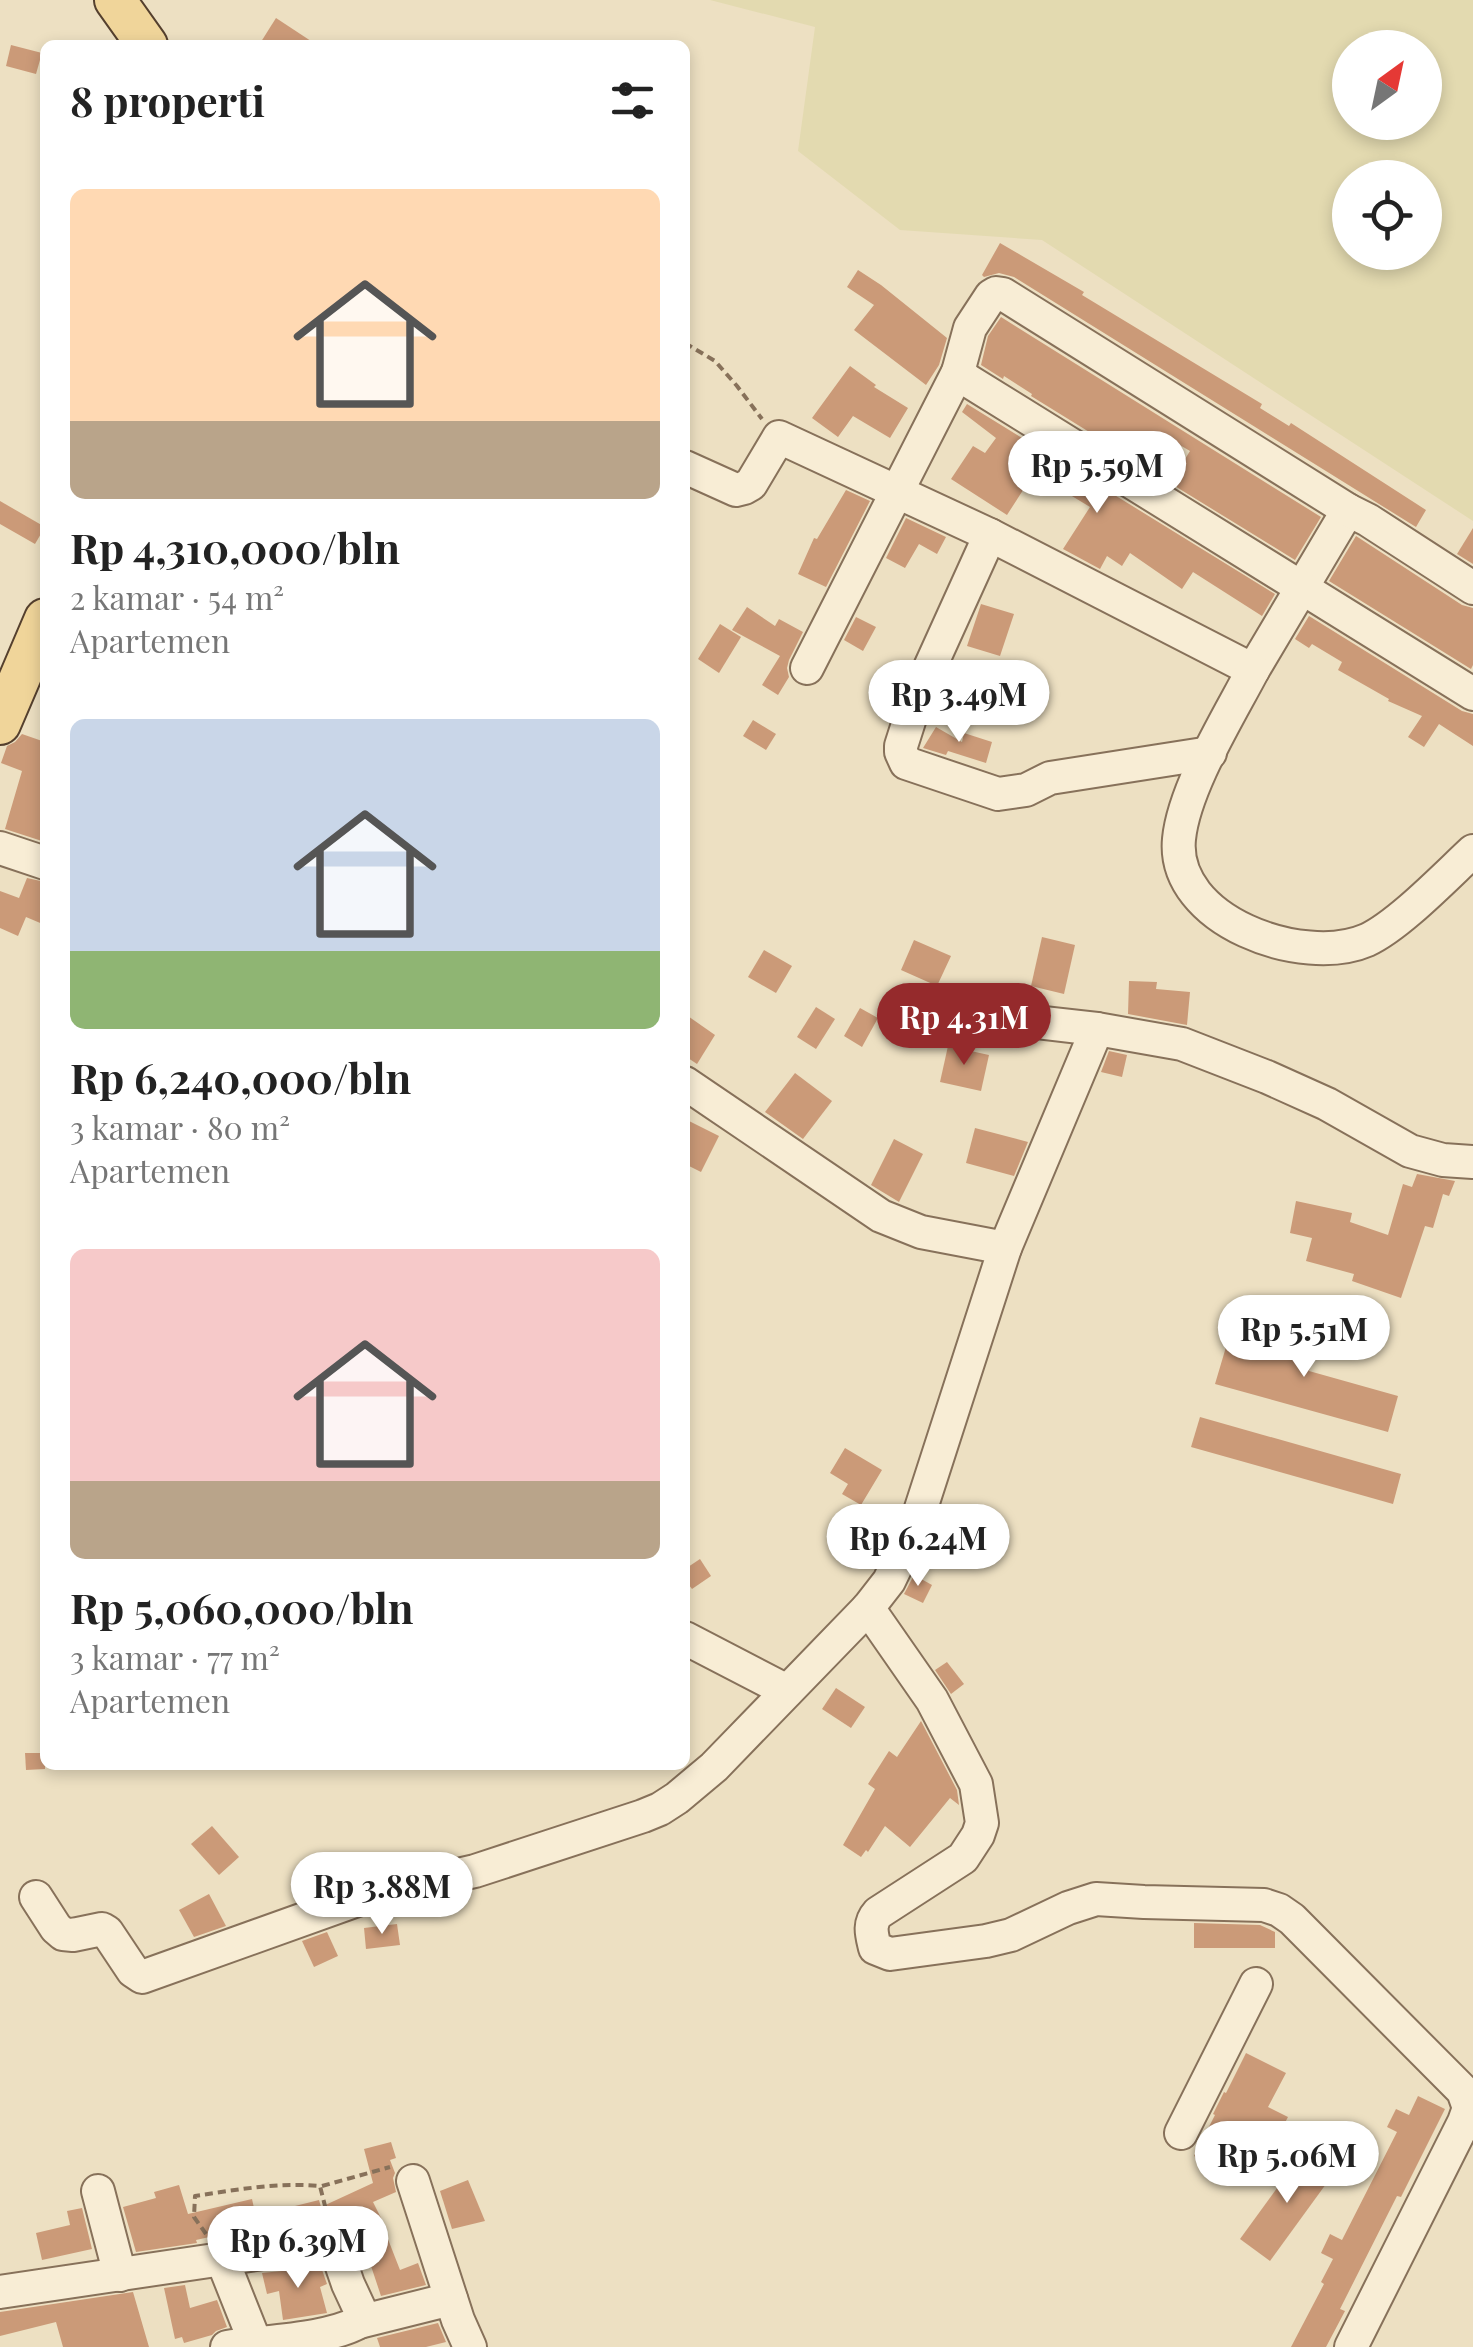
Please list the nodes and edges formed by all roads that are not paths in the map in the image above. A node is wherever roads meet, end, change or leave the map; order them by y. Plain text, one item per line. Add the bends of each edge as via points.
1 (116, 0) edge
2 (144, 40) edge
3 (958, 372) junction
4 (690, 469) edge
5 (898, 491) junction
6 (1348, 510) junction
7 (990, 535) junction
8 (1301, 587) junction
9 (1473, 588) edge
10 (40, 631) edge
11 (807, 668) dead end
12 (1253, 670) junction
13 (1473, 694) edge
14 (0, 724) edge
15 (1210, 753) junction
16 (0, 848) edge
17 (1473, 852) edge
18 (40, 861) edge
19 (992, 1016) dead end
20 (1096, 1028) junction
21 (690, 1086) edge
22 (1473, 1162) edge
23 (1004, 1248) junction
24 (868, 1608) junction
25 (690, 1641) edge
26 (787, 1692) junction
27 (36, 1898) dead end
28 (1256, 1984) dead end
29 (1182, 2134) dead end
30 (413, 2181) road end
31 (98, 2191) dead end
32 (222, 2259) junction
33 (120, 2276) junction
34 (3, 2289) edge
35 (451, 2299) junction
36 (360, 2322) junction
37 (246, 2346) edge
38 (470, 2347) edge
39 (1352, 2347) edge

1 - 2 main road
3 - 5 street
3 - 6 street via 970,328 991,296 1002,294
3 - 8 street
4 - 5 street via 744,488 779,437
5 - 7 street
5 - 11 street
6 - 8 street
6 - 9 street
7 - 12 street
7 - 15 street via 917,696 900,752 906,764 1004,794 1050,778
8 - 12 street
8 - 13 street
10 - 14 main road
12 - 15 street
15 - 17 street via 1179,836 1183,872 1201,901 1254,934 1311,947 1365,941
16 - 18 street
19 - 20 street
20 - 22 street via 1182,1044 1327,1104 1410,1151
20 - 23 street
21 - 23 street via 881,1216 921,1232
23 - 24 street via 915,1527 890,1581
24 - 26 street
24 - 39 street via 932,1700 976,1784 982,1823 963,1858 873,1918 874,1948 890,1954 986,1941 1096,1899 1264,1905 1292,1919 1463,2091 1464,2122
25 - 26 street
26 - 27 street via 677,1798 643,1816 475,1871 374,1894 146,1977 135,1974 104,1930 59,1932
28 - 29 street
30 - 35 street
31 - 33 street
32 - 33 street
32 - 36 street via 336,2246
32 - 37 street
33 - 34 street
35 - 36 street
35 - 38 street
36 - 37 street

